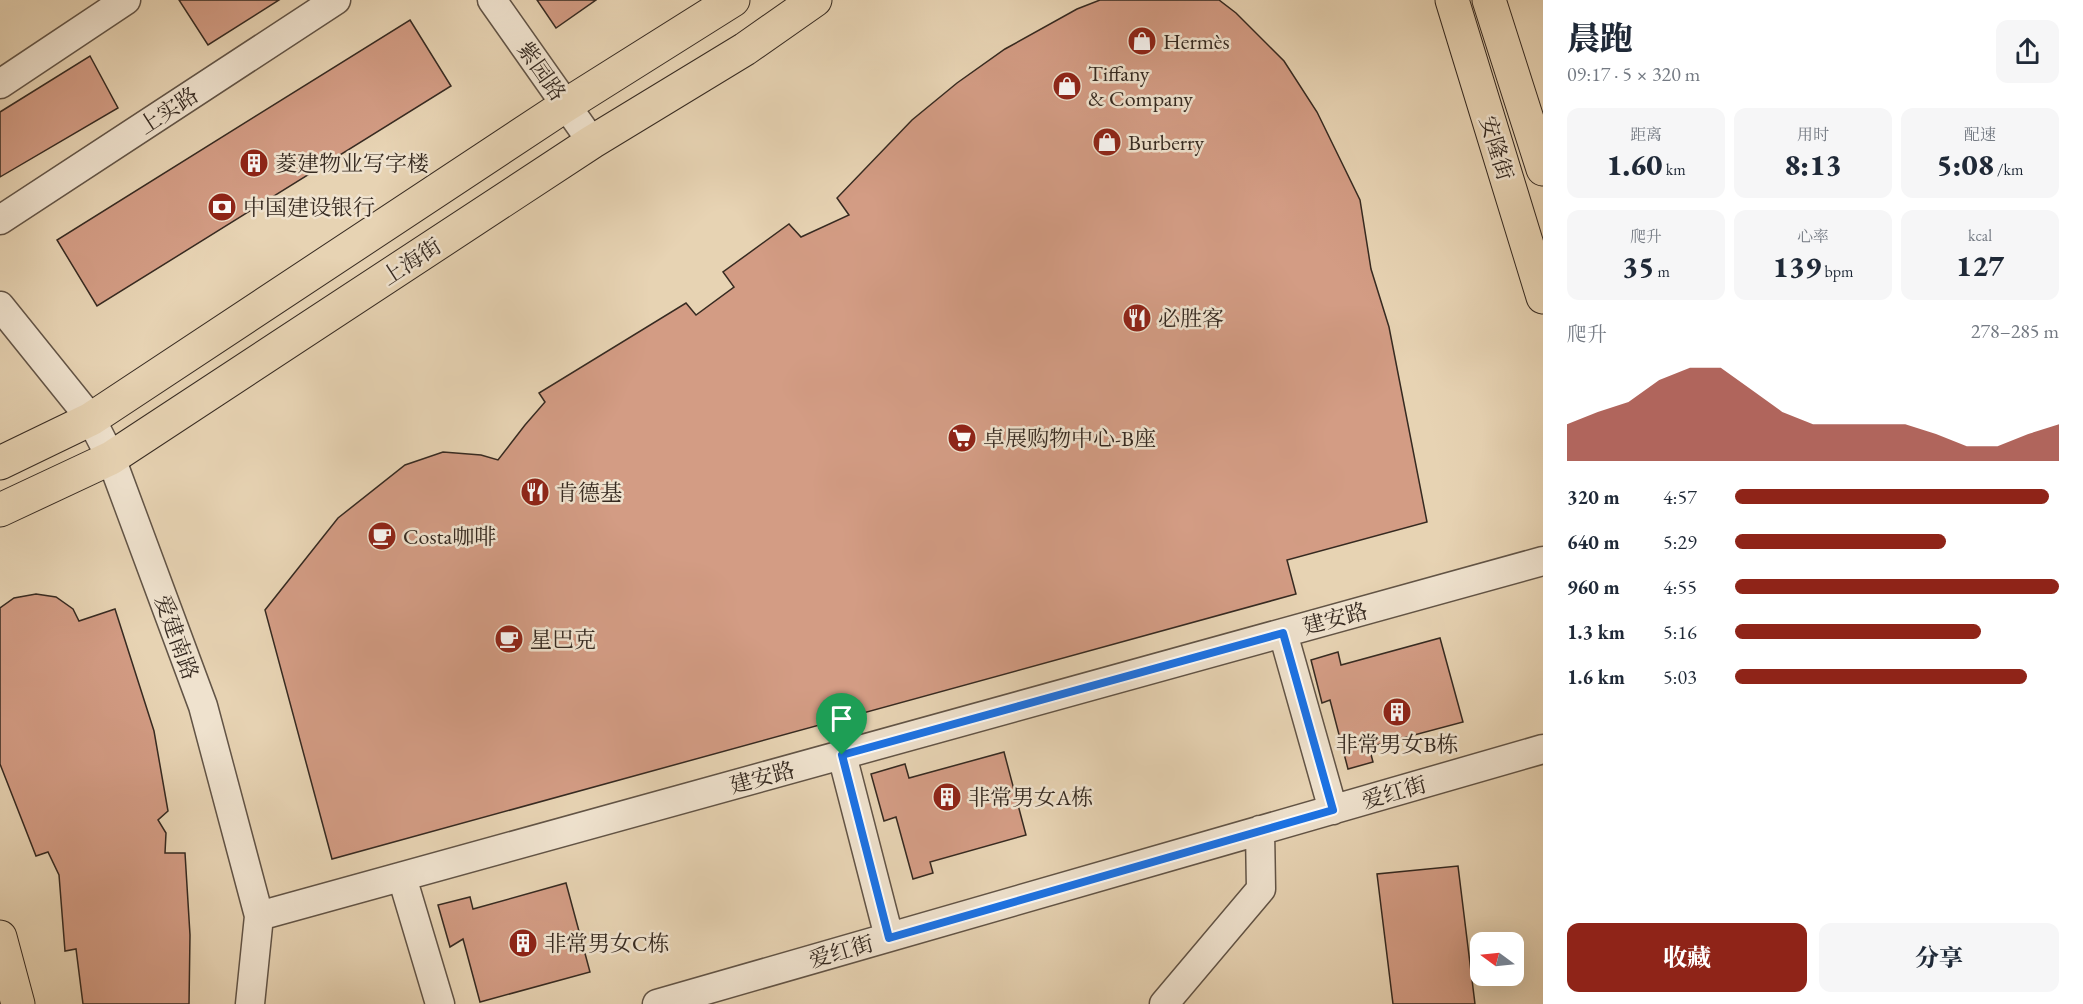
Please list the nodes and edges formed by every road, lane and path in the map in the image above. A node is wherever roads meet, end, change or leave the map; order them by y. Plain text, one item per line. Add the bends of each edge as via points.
1 (336, 0) edge
2 (492, 0) edge
3 (733, 0) edge
4 (815, 0) edge
5 (1452, 0) edge
6 (1489, 0) edge
7 (120, 1) edge
8 (0, 84) edge
9 (566, 105) junction
10 (592, 142) junction
11 (1543, 169) edge
12 (0, 220) edge
13 (1543, 297) edge
14 (0, 306) edge
15 (91, 419) junction
16 (111, 458) junction
17 (0, 464) edge
18 (0, 510) edge
19 (1543, 561) edge
20 (1283, 633) junction
21 (1543, 749) edge
22 (842, 755) junction
23 (1333, 810) junction
24 (1260, 830) junction
25 (402, 877) junction
26 (259, 916) junction
27 (0, 937) edge
28 (889, 938) junction
29 (686, 1000) edge
30 (18, 1004) edge
31 (250, 1004) edge
32 (440, 1004) edge
33 (657, 1004) edge
34 (1164, 1004) edge

1 - 12 street, 上实路
2 - 9 street, 紫园路
3 - 9 main road, 上海街
4 - 10 main road, 上海街 via 745,49
5 - 13 main road, 安隆街
6 - 11 main road, 安隆街
7 - 8 street
9 - 10 street, 紫园路
9 - 15 main road, 上海街
10 - 16 main road, 上海街
14 - 15 street, 爱建南路
15 - 16 street, 爱建南路
15 - 17 main road, 上海街
16 - 18 main road, 上海街
16 - 26 street, 爱建南路 via 203,706
19 - 20 street, 建安路
20 - 22 street, 建安路
20 - 23 street
21 - 23 street, 爱红街
22 - 25 street, 建安路
22 - 28 street
23 - 24 street, 爱红街
24 - 28 street, 爱红街
24 - 34 street via 1261,890
25 - 26 street, 建安路
25 - 32 street
26 - 31 street, 爱建南路
27 - 30 main road
28 - 29 street, 爱红街
29 - 33 street, 爱红街

